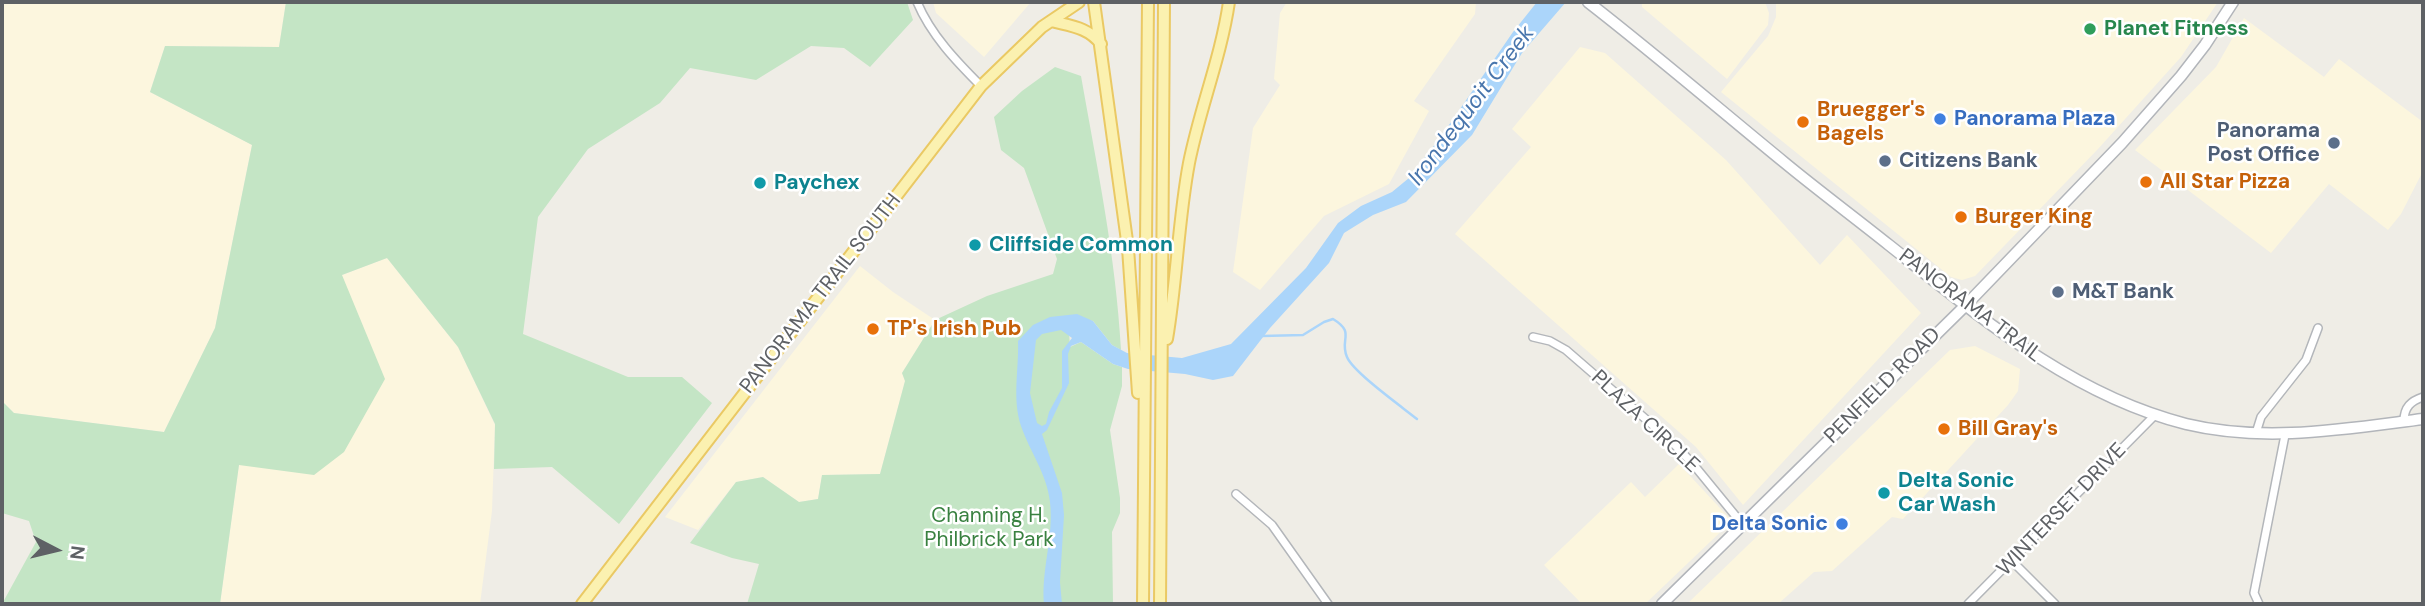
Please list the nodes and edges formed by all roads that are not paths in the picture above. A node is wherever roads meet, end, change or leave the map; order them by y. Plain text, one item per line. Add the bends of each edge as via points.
1 (917, 2) edge
2 (1079, 2) edge
3 (1094, 2) edge
4 (1148, 2) edge
5 (1164, 2) edge
6 (1229, 2) edge
7 (1588, 2) edge
8 (2233, 2) edge
9 (1051, 21) junction
10 (1102, 45) junction
11 (981, 86) junction
12 (1966, 305) junction
13 (2318, 328) dead end
14 (1140, 331) junction
15 (1165, 331) junction
16 (1533, 337) dead end
17 (2423, 397) edge
18 (2155, 415) junction
19 (2423, 419) edge
20 (2404, 421) junction
21 (2256, 433) junction
22 (2285, 435) junction
23 (1236, 494) dead end
24 (1743, 525) junction
25 (2012, 561) junction
26 (582, 604) edge
27 (1143, 604) edge
28 (1160, 604) edge
29 (1328, 604) edge
30 (1662, 604) edge
31 (1968, 604) edge
32 (2055, 604) edge
33 (2259, 604) edge

1 - 11 street via 950,54
2 - 9 main road, PANORAMA TRAIL SOUTH
3 - 10 main road
4 - 14 main road
5 - 15 main road
6 - 15 main road via 1189,161
7 - 12 street, PANORAMA TRAIL
8 - 12 street, PENFIELD ROAD via 2155,107
9 - 10 main road via 1082,29
9 - 11 main road, PANORAMA TRAIL SOUTH
10 - 14 main road
11 - 26 main road, PANORAMA TRAIL SOUTH
12 - 18 street, PANORAMA TRAIL via 2069,377
12 - 24 street, PENFIELD ROAD
13 - 21 street via 2306,360 2261,417
14 - 27 main road
15 - 28 main road
16 - 24 street, PLAZA CIRCLE via 1566,350 1671,441
17 - 20 street via 2406,408
18 - 21 street, PANORAMA TRAIL
18 - 25 street, WINTERSET DRIVE
19 - 20 street, PANORAMA TRAIL
20 - 22 street, PANORAMA TRAIL
21 - 22 street, PANORAMA TRAIL
22 - 33 street via 2254,593
23 - 29 street via 1272,525
24 - 30 street, PENFIELD ROAD
25 - 31 street, WINTERSET DRIVE
25 - 32 street

